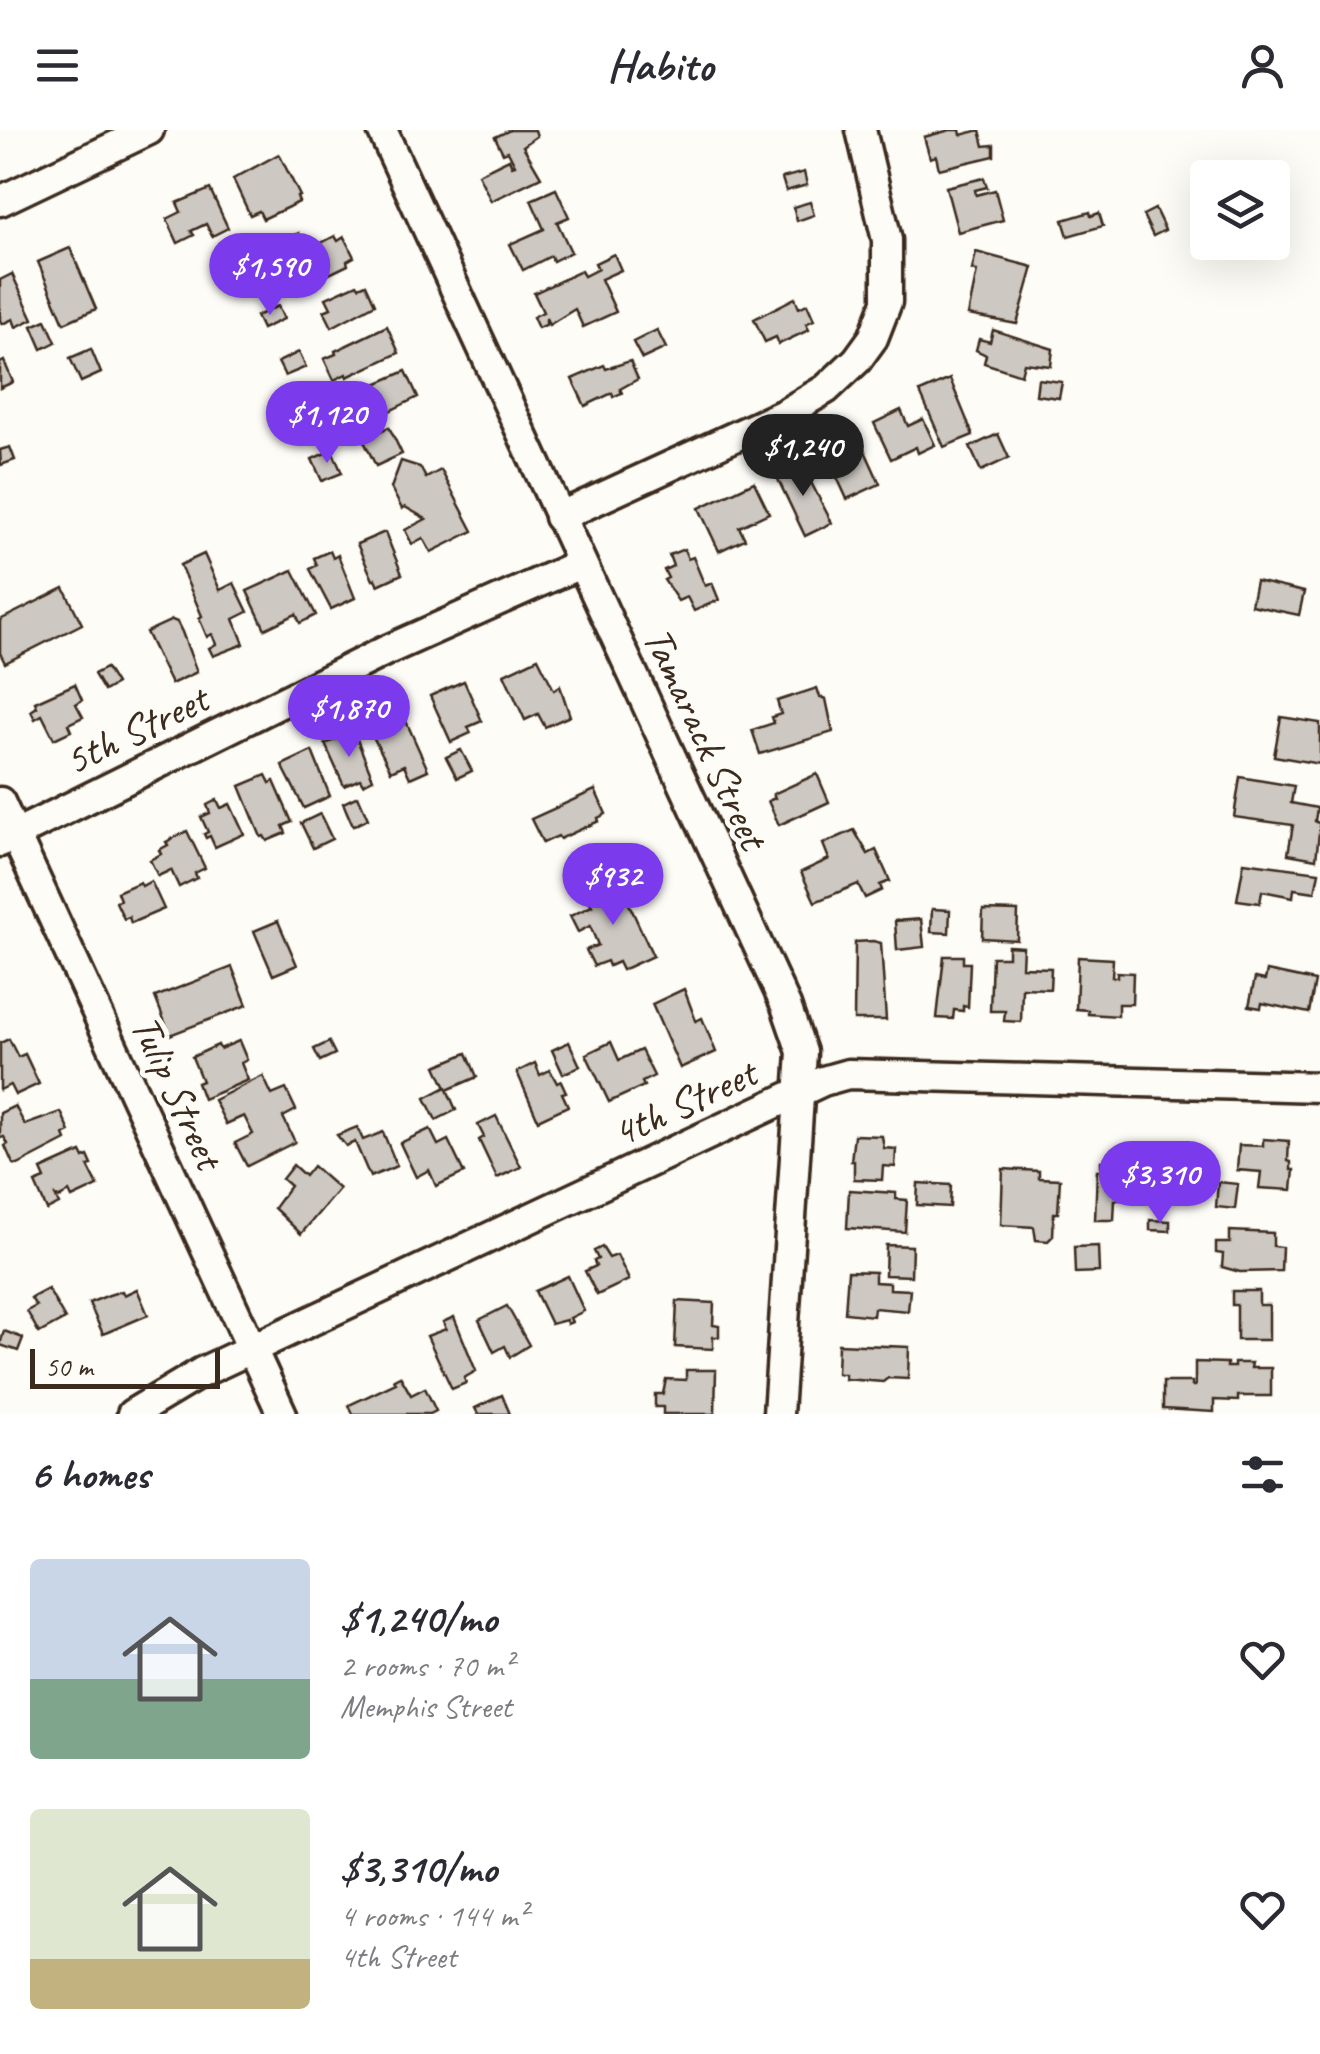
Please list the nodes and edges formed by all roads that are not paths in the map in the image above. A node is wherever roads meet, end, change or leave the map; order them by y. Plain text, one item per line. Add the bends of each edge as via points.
1 (382, 130) edge
2 (861, 130) edge
3 (133, 133) edge
4 (0, 201) edge
5 (559, 518) junction
6 (580, 564) junction
7 (0, 802) edge
8 (8, 838) edge
9 (1320, 1088) edge
10 (799, 1093) junction
11 (252, 1349) junction
12 (132, 1414) edge
13 (282, 1414) edge
14 (778, 1414) edge

1 - 5 street, Tamarack Street
2 - 5 street via 887,240 887,302 857,360 784,414
3 - 4 street
5 - 6 street, Tamarack Street
6 - 8 street, 5th Street via 385,651
6 - 10 street, Tamarack Street via 786,1006 802,1052
7 - 8 street, Tulip Street
8 - 11 street, Tulip Street
9 - 10 street, 4th Street via 848,1074
10 - 11 street, 4th Street
10 - 14 street, Tamarack Street
11 - 12 street, 4th Street
11 - 13 street, Tulip Street

